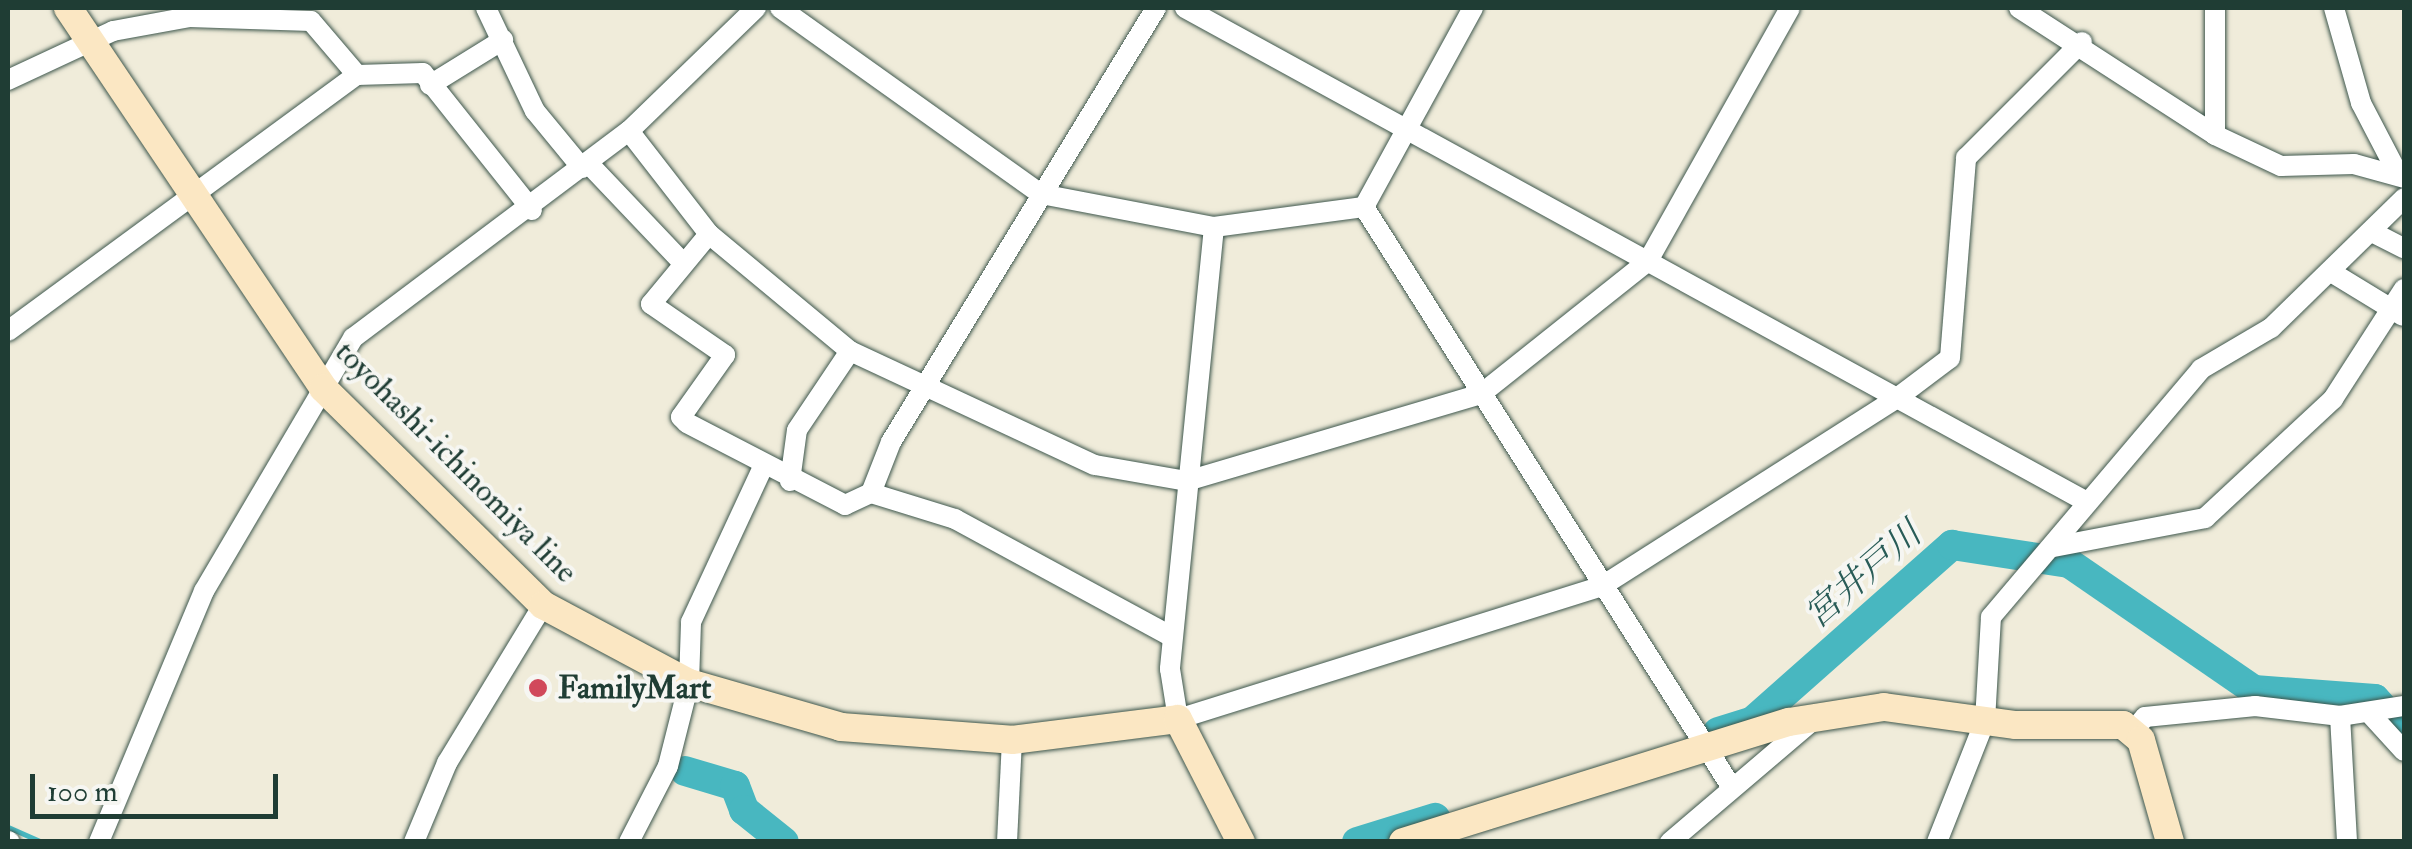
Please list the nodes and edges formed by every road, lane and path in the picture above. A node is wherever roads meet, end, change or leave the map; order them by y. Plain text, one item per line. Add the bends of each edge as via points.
1 (68, 8) edge
2 (486, 8) edge
3 (756, 8) edge
4 (780, 8) edge
5 (1156, 8) edge
6 (1185, 8) edge
7 (1473, 8) edge
8 (1790, 8) edge
9 (2018, 8) edge
10 (2214, 8) edge
11 (2334, 8) edge
12 (298, 12) edge
13 (503, 40) junction
14 (90, 41) junction
15 (2082, 42) junction
16 (357, 75) junction
17 (8, 80) edge
18 (430, 84) junction
19 (1406, 129) junction
20 (629, 131) junction
21 (2215, 135) junction
22 (585, 166) junction
23 (2402, 177) edge
24 (190, 191) junction
25 (1040, 194) junction
26 (2404, 198) edge
27 (1364, 207) junction
28 (532, 210) junction
29 (1214, 227) junction
30 (2372, 232) junction
31 (709, 234) junction
32 (2404, 248) edge
33 (680, 260) junction
34 (1648, 261) junction
35 (2331, 272) junction
36 (2404, 289) edge
37 (2399, 314) edge
38 (8, 331) edge
39 (850, 350) junction
40 (323, 388) junction
41 (921, 390) junction
42 (1481, 394) junction
43 (1897, 398) junction
44 (762, 469) junction
45 (790, 481) junction
46 (1188, 481) junction
47 (870, 493) junction
48 (2087, 502) junction
49 (2050, 550) junction
50 (1602, 586) junction
51 (543, 605) junction
52 (1172, 637) junction
53 (689, 684) junction
54 (2401, 707) edge
55 (1823, 712) junction
56 (2340, 716) junction
57 (2374, 716) junction
58 (1178, 718) junction
59 (1984, 721) junction
60 (2134, 730) junction
61 (1012, 740) junction
62 (1700, 740) junction
63 (2404, 750) edge
64 (1732, 788) junction
65 (98, 842) edge
66 (414, 842) edge
67 (629, 842) edge
68 (1007, 842) edge
69 (1241, 842) edge
70 (1403, 842) edge
71 (1670, 842) edge
72 (1937, 842) edge
73 (2170, 842) edge
74 (2347, 842) edge

1 - 14 main road, toyohashi-ichinomiya line
2 - 13 street
3 - 20 street
4 - 25 street
5 - 25 street
6 - 19 street
7 - 19 street
8 - 34 street
9 - 15 street
10 - 21 street
11 - 23 street via 2361,103
12 - 14 street via 170,18
12 - 16 street
13 - 18 street
13 - 22 street via 535,111
14 - 17 street
14 - 24 main road, toyohashi-ichinomiya line
15 - 21 street
15 - 43 street via 1966,158 1950,358
16 - 18 street via 422,73
16 - 24 street
18 - 28 street
19 - 27 street
19 - 34 street
20 - 22 street
20 - 31 street
21 - 23 street via 2281,166 2354,164
22 - 28 street
22 - 33 street
24 - 38 street
24 - 40 main road, toyohashi-ichinomiya line
25 - 29 street
25 - 41 street
26 - 30 street
27 - 29 street
27 - 42 street
28 - 40 street via 468,246 353,338
29 - 46 street
30 - 32 street
30 - 35 street
31 - 33 street
31 - 39 street
33 - 44 street via 650,304 725,355 681,417
34 - 42 street
34 - 43 street
35 - 37 street
35 - 48 street via 2271,328 2201,370
36 - 37 street
37 - 49 street via 2333,399 2206,518
39 - 41 street
39 - 45 street via 797,430
40 - 51 main road, toyohashi-ichinomiya line
40 - 65 street via 204,592
41 - 46 street via 1094,465
41 - 47 street
42 - 46 street
42 - 50 street
43 - 48 street
43 - 50 street
44 - 45 street
44 - 53 street via 691,622
45 - 47 street via 846,504
46 - 52 street
47 - 52 street via 955,519
48 - 49 street
49 - 59 street via 1992,617
50 - 58 street
50 - 62 street
51 - 53 main road, toyohashi-ichinomiya line
51 - 66 street via 447,763
52 - 58 street
53 - 61 main road, toyohashi-ichinomiya line via 841,727
53 - 67 street via 668,766
54 - 57 street
55 - 59 main road via 1884,706
55 - 62 main road
55 - 64 street
56 - 57 street
56 - 60 street via 2254,706 2145,717
56 - 74 street
57 - 63 street
58 - 61 main road, toyohashi-ichinomiya line
58 - 69 main road
59 - 60 main road
59 - 72 street
60 - 73 main road
61 - 68 street
62 - 64 street
62 - 70 main road
64 - 71 street

